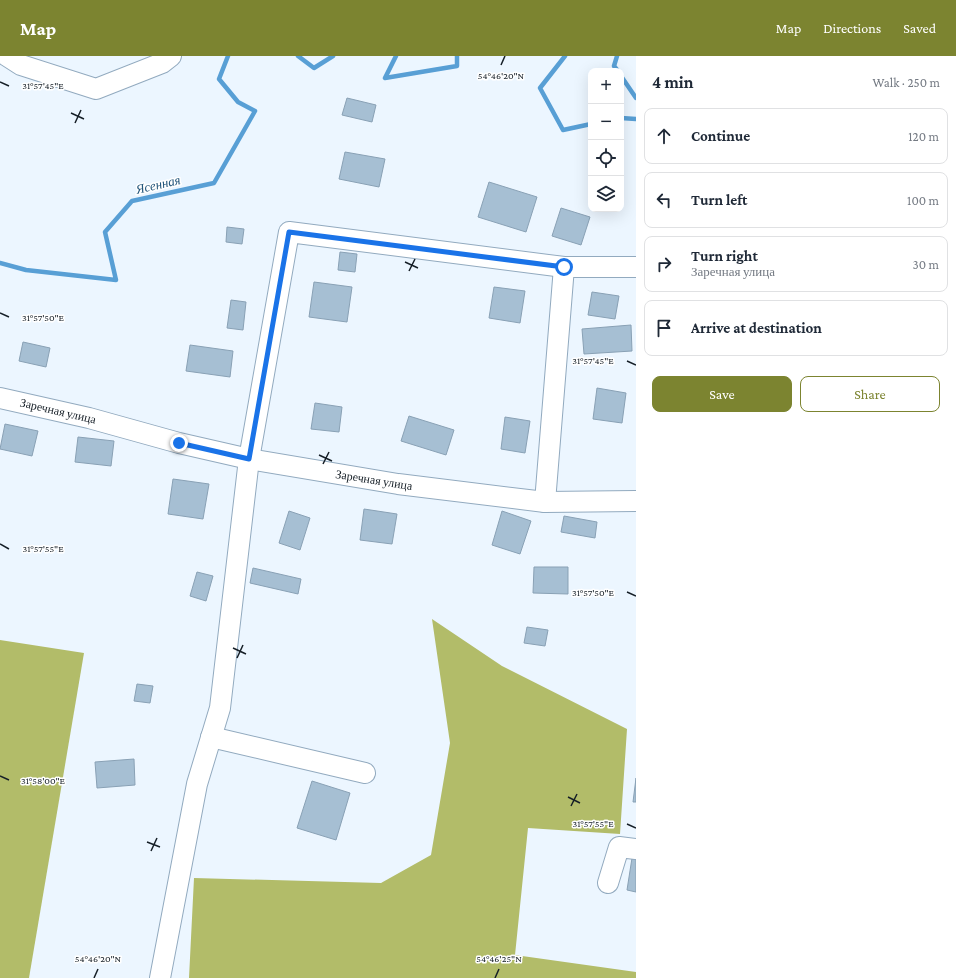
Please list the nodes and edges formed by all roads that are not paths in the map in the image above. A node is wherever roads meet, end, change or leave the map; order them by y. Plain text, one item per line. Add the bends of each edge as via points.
1 (7, 56) edge
2 (171, 56) edge
3 (564, 267) junction
4 (636, 268) edge
5 (0, 398) edge
6 (249, 459) junction
7 (636, 501) edge
8 (545, 502) junction
9 (211, 737) junction
10 (366, 773) dead end
11 (636, 849) edge
12 (608, 883) dead end
13 (160, 978) edge

1 - 2 street via 21,65 96,89 162,63
3 - 4 street
3 - 6 street via 289,232
3 - 8 street
5 - 6 street, Заречная улица
6 - 8 street, Заречная улица via 398,484
6 - 9 street via 220,708
7 - 8 street, Заречная улица
9 - 10 street
9 - 13 street via 198,784
11 - 12 street via 619,847

